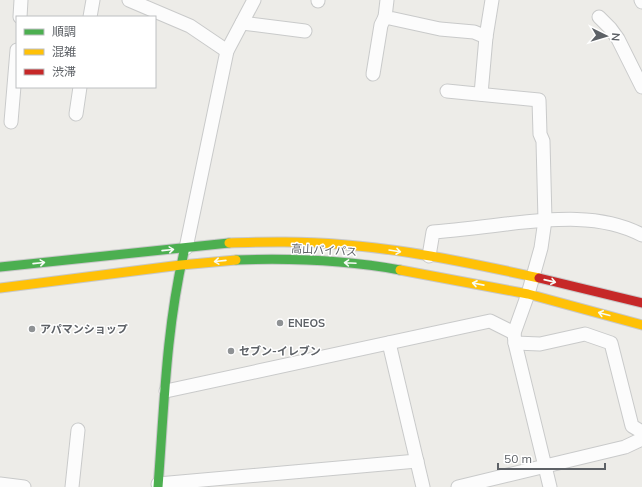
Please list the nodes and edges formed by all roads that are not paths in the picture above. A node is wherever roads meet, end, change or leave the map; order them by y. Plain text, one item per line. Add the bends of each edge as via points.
1 (21, 0) edge
2 (93, 0) edge
3 (130, 0) edge
4 (254, 0) edge
5 (387, 0) edge
6 (492, 0) edge
7 (156, 5) edge
8 (20, 16) edge
9 (90, 16) edge
10 (384, 17) junction
11 (600, 17) dead end
12 (242, 23) junction
13 (305, 31) dead end
14 (486, 37) junction
15 (227, 51) junction
16 (16, 62) edge
17 (373, 74) dead end
18 (80, 88) edge
19 (642, 88) edge
20 (448, 91) dead end
21 (481, 94) junction
22 (76, 114) dead end
23 (11, 122) dead end
24 (545, 220) junction
25 (642, 235) edge
26 (186, 248) junction
27 (429, 256) junction
28 (181, 265) junction
29 (0, 267) edge
30 (532, 276) junction
31 (0, 288) edge
32 (528, 294) junction
33 (642, 303) edge
34 (642, 325) edge
35 (515, 338) junction
36 (389, 343) junction
37 (166, 391) junction
38 (78, 430) dead end
39 (642, 432) edge
40 (642, 439) edge
41 (417, 461) junction
42 (545, 466) junction
43 (0, 484) edge
44 (158, 486) edge
45 (24, 487) edge
46 (72, 487) edge
47 (423, 487) edge
48 (458, 487) edge
49 (550, 487) edge

1 - 8 street
2 - 9 street
3 - 7 street
4 - 12 street
5 - 10 street
6 - 14 street
7 - 15 street
10 - 14 street via 440,29 474,32
10 - 17 street
11 - 19 street via 618,39
12 - 13 street
12 - 15 street
14 - 21 street
15 - 26 street
16 - 23 street
18 - 22 street
20 - 21 street
21 - 24 street via 539,100
24 - 25 street via 599,221 624,227
24 - 27 street via 433,232
24 - 30 street via 541,248
26 -> 27 main road, 高山バイパス via 269,241 368,246
26 - 28 main road
29 -> 26 main road, 高山バイパス
27 - 30 main road, 高山バイパス
28 - 31 main road, 高山バイパス
32 -> 28 main road, 高山バイパス via 368,264 264,259
28 - 37 main road via 175,295
30 - 32 street
30 -> 33 main road, 高山バイパス
34 -> 32 main road, 高山バイパス
32 - 35 street
35 - 36 street via 490,321
35 - 39 street via 540,344 585,334 611,343 632,426
35 - 42 street
36 - 37 street
36 - 41 street
37 - 44 main road
38 - 46 street
40 - 42 street via 625,447
41 - 44 street
41 - 47 street
42 - 48 street
42 - 49 street
43 - 45 street

